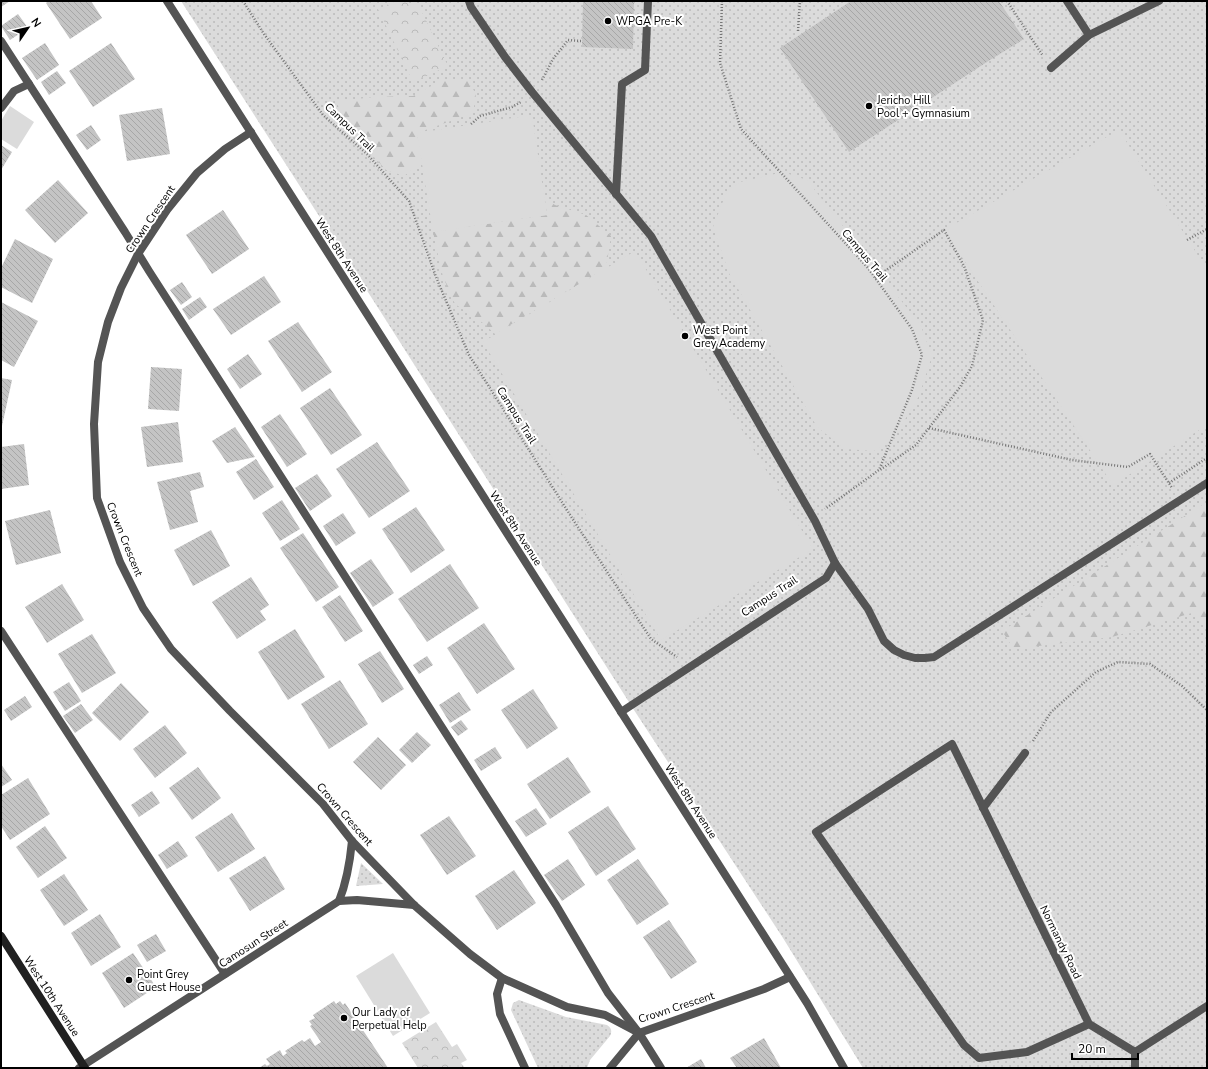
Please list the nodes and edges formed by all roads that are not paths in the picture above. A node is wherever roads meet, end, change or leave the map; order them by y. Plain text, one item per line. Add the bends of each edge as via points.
1 (167, 1) edge
2 (469, 1) edge
3 (648, 1) edge
4 (1067, 1) edge
5 (1159, 1) edge
6 (1089, 35) junction
7 (1, 41) edge
8 (1051, 68) road end
9 (29, 84) junction
10 (1, 108) edge
11 (251, 132) junction
12 (616, 194) junction
13 (138, 254) junction
14 (1207, 483) edge
15 (835, 562) junction
16 (1, 631) edge
17 (621, 712) junction
18 (1025, 754) road end
19 (983, 808) junction
20 (352, 841) junction
21 (339, 901) junction
22 (414, 905) junction
23 (1, 936) edge
24 (225, 974) junction
25 (790, 977) junction
26 (502, 978) junction
27 (1207, 1006) edge
28 (1089, 1024) junction
29 (639, 1033) junction
30 (1135, 1052) junction
31 (83, 1067) edge
32 (526, 1068) edge
33 (610, 1068) edge
34 (661, 1068) edge
35 (844, 1068) edge
36 (1135, 1068) edge

1 - 11 street, West 8th Avenue
2 - 12 street via 505,57
3 - 12 street via 645,70 622,84
4 - 6 street
5 - 6 street
6 - 8 street
7 - 9 street
9 - 10 street via 14,90
9 - 13 street
11 - 13 street, Crown Crescent via 225,149 197,173 167,210
11 - 17 street, West 8th Avenue
12 - 15 street via 651,236 815,521
13 - 20 street, Crown Crescent via 108,322 98,362 94,424 97,498 117,555 143,608 171,649 323,804
13 - 29 street via 556,905 608,993
14 - 15 street via 934,656 925,658 915,658 894,650 884,641 868,609
15 - 17 street via 826,578
16 - 24 street
17 - 25 street, West 8th Avenue
18 - 19 street
19 - 28 street, Normandy Road
19 - 28 street, Normandy Road via 952,744 816,832 964,1045 979,1058 1027,1052
20 - 21 street via 345,888
20 - 22 street, Crown Crescent
21 - 22 street
21 - 24 street, Camosun Street
22 - 26 street, Crown Crescent
23 - 31 main road, West 10th Avenue
24 - 31 street, Camosun Street
25 - 29 street, Crown Crescent via 764,989
25 - 35 street, West 8th Avenue
26 - 29 street, Crown Crescent via 567,1007 605,1015
26 - 32 street via 497,994 500,1014
27 - 30 street
28 - 30 street
29 - 33 street
29 - 34 street
30 - 36 street

